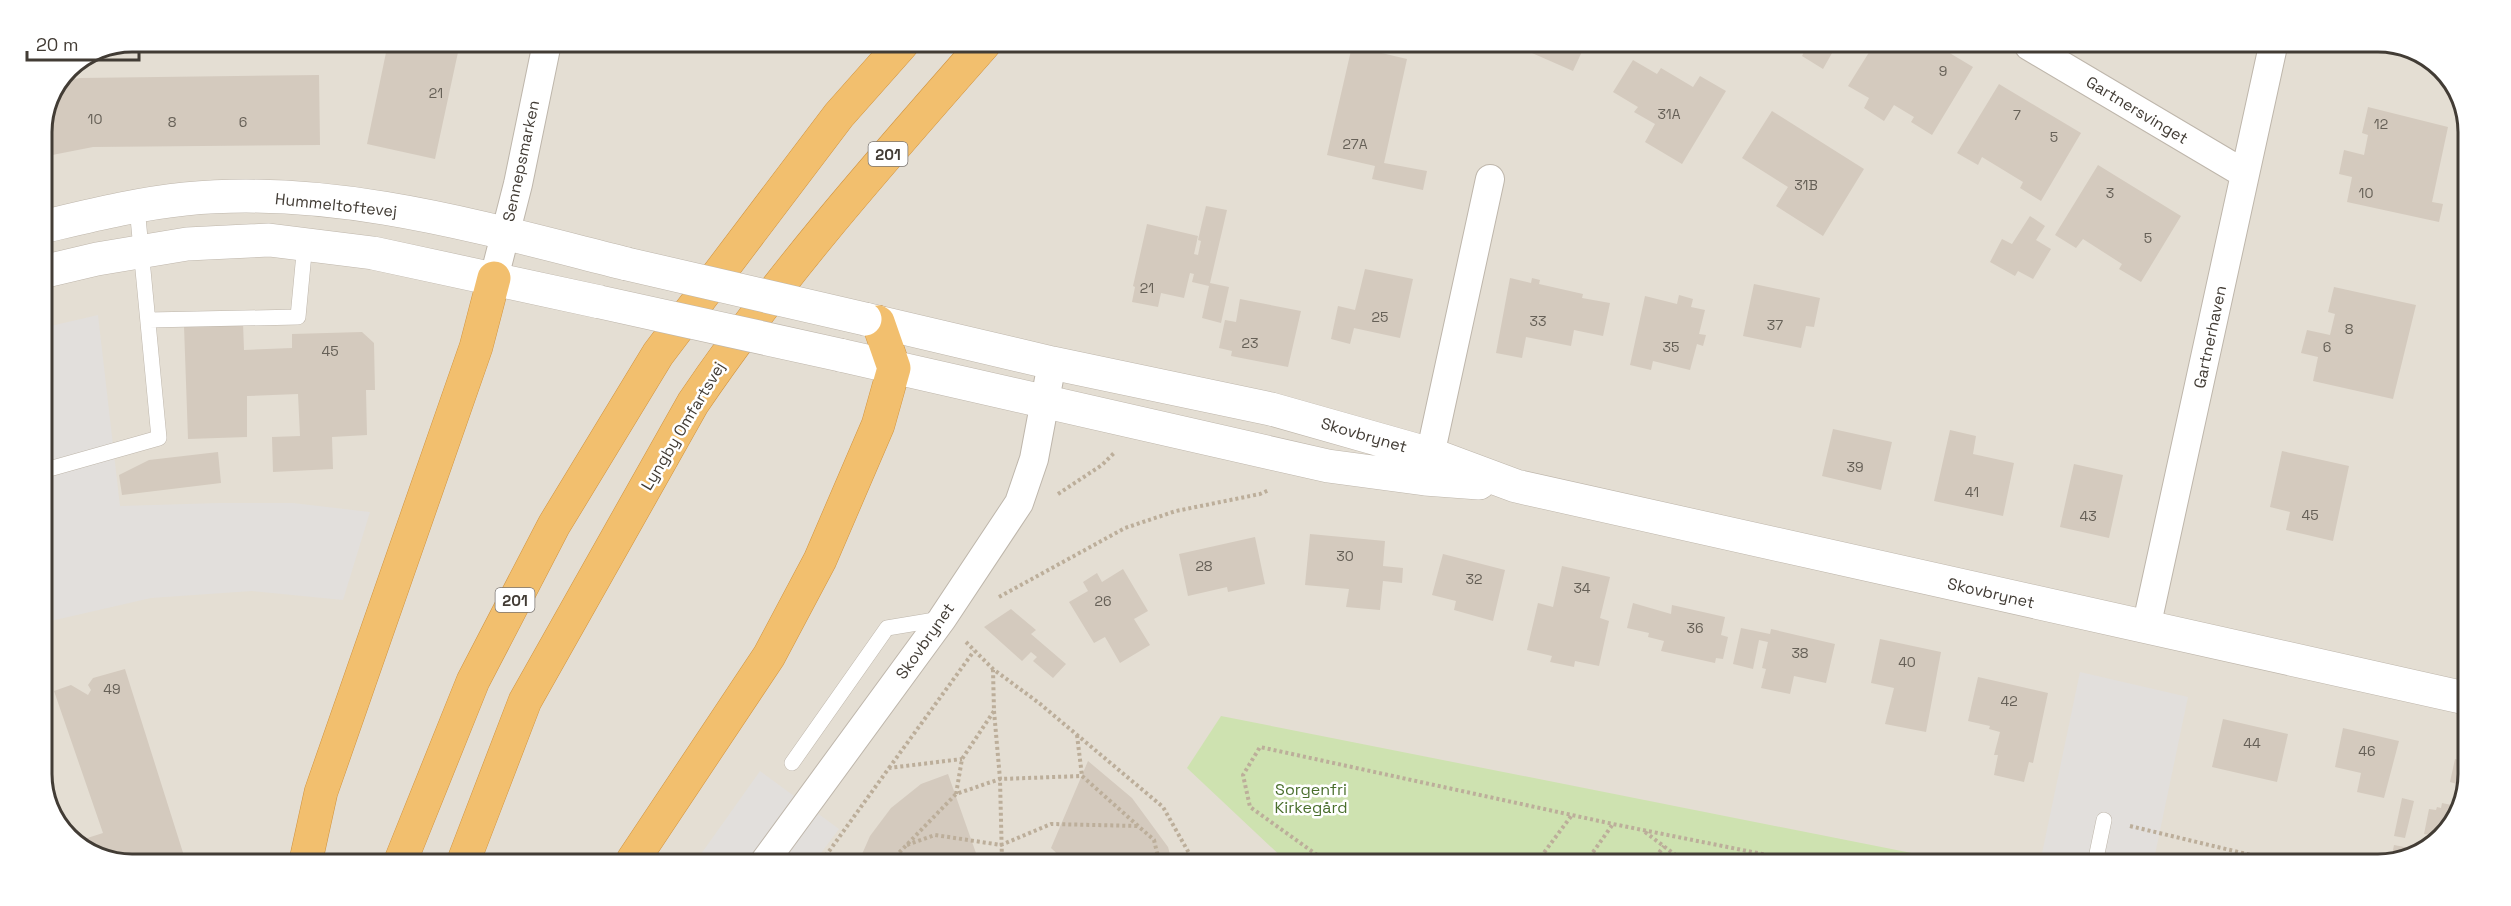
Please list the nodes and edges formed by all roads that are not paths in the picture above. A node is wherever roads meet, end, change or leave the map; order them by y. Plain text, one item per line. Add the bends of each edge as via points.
1 (545, 52) edge
2 (895, 52) edge
3 (977, 52) edge
4 (2039, 52) edge
5 (2272, 52) edge
6 (2245, 174) junction
7 (1490, 179) dead end
8 (137, 207) junction
9 (53, 224) edge
10 (505, 233) junction
11 (305, 243) junction
12 (141, 251) junction
13 (627, 264) joint
14 (53, 270) edge
15 (494, 278) junction
16 (149, 320) junction
17 (872, 320) junction
18 (1052, 363) junction
19 (894, 368) junction
20 (1043, 402) junction
21 (1428, 467) junction
22 (53, 468) edge
23 (942, 619) junction
24 (2146, 628) junction
25 (2458, 696) edge
26 (792, 763) dead end
27 (2104, 820) road end
28 (307, 854) edge
29 (403, 854) edge
30 (466, 854) edge
31 (637, 854) edge
32 (770, 854) edge
33 (2097, 854) edge

1 - 10 street, Sennepsmarken
2 - 29 highway, 201 via 839,115 658,354 554,525 473,681
3 - 30 highway, Lyngby Omfartsvej / 201 via 795,266 693,404 525,700
4 - 6 street, Gartnersvinget
5 - 6 street, Gartnerhaven
6 - 24 street, Gartnerhaven
7 - 21 street, Skovbrynet
8 - 9 street, Hummeltoftevej
8 - 10 street, Hummeltoftevej via 229,197 333,201
8 - 12 lane
10 - 13 street, Hummeltoftevej
10 - 15 street, Sennepsmarken
11 - 12 street via 228,240
11 - 15 street
11 - 16 lane via 298,317
12 - 14 street
12 - 16 lane
13 - 17 street, Skovbrynet, bridge
15 - 19 street, Skovbrynet, bridge
15 - 28 highway via 476,347 321,792
16 - 22 lane via 159,438
17 - 18 street, Skovbrynet
17 - 19 highway
18 - 20 street, Skovbrynet
18 - 21 street, Skovbrynet via 1271,409
19 - 20 street, Skovbrynet
19 - 31 highway via 878,425 814,571 770,656
20 - 21 street, Skovbrynet via 1328,466
20 - 23 street, Skovbrynet via 1034,459 1019,503
21 - 24 street, Skovbrynet
23 - 26 lane via 887,628
23 - 32 street, Skovbrynet
24 - 25 street, Skovbrynet
27 - 33 lane

